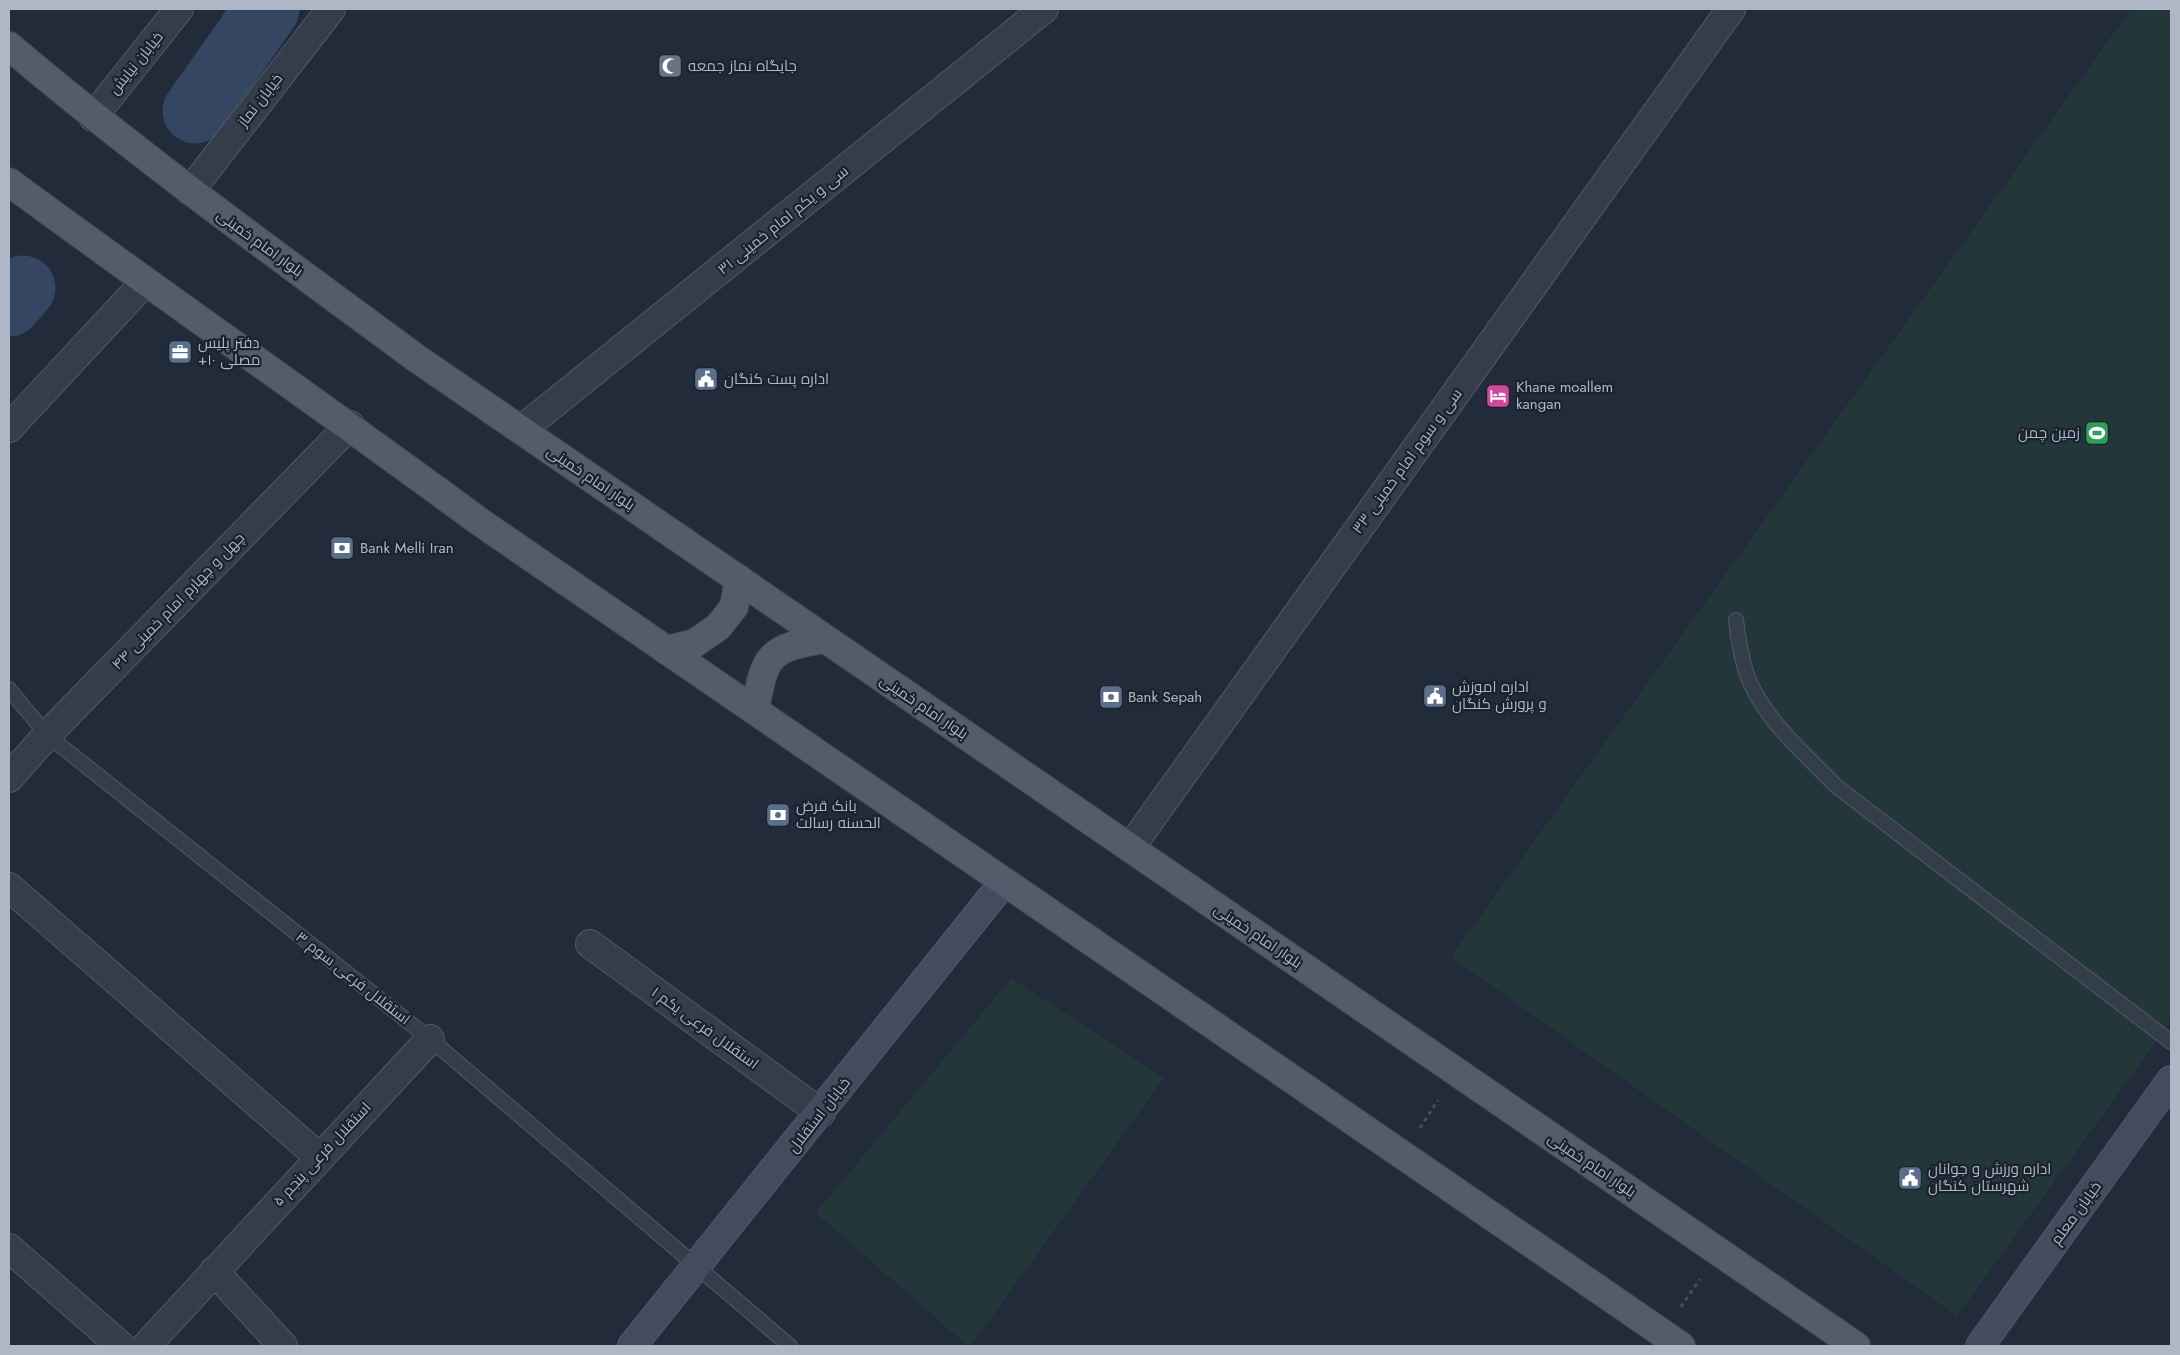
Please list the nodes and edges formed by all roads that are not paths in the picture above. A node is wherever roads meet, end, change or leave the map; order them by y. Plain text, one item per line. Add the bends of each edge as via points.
1 (179, 9) edge
2 (331, 9) edge
3 (1044, 9) edge
4 (1731, 9) edge
5 (9, 46) edge
6 (93, 117) junction
7 (9, 182) edge
8 (190, 191) junction
9 (145, 282) junction
10 (350, 425) junction
11 (9, 428) edge
12 (522, 430) junction
13 (739, 579) junction
14 (1736, 620) dead end
15 (825, 639) junction
16 (666, 650) junction
17 (9, 689) edge
18 (755, 710) junction
19 (46, 735) junction
20 (9, 778) edge
21 (1130, 848) junction
22 (1004, 882) junction
23 (9, 888) edge
24 (590, 944) dead end
25 (430, 1039) junction
26 (2171, 1042) edge
27 (2171, 1080) edge
28 (821, 1112) junction
29 (319, 1157) junction
30 (9, 1248) edge
31 (697, 1268) junction
32 (214, 1271) junction
33 (1672, 1340) edge
34 (121, 1346) edge
35 (146, 1346) edge
36 (283, 1346) edge
37 (632, 1346) edge
38 (790, 1346) edge
39 (1856, 1346) edge
40 (1980, 1346) edge

1 - 6 street, خیابان نیایش
2 - 8 street, خیابان نماز
3 - 12 street, سی و یکم امام خمینی ۳۱
4 - 21 street, سی و سوم امام خمینی ۳۳
5 - 6 main road, بلوار امام خمینی
6 - 8 main road, بلوار امام خمینی
7 - 9 main road
8 - 12 main road, بلوار امام خمینی via 416,358
9 - 10 main road
9 - 11 street
10 - 16 main road via 480,522
10 - 19 street, چهل و چهارم امام خمینی ۴۴
12 - 13 main road, بلوار امام خمینی
13 - 15 main road, بلوار امام خمینی
13 - 16 main road via 734,607 718,627 695,644
14 - 26 lane via 1747,674 1763,706 1836,786
15 - 18 main road via 791,644 771,658 761,676
15 - 21 main road, بلوار امام خمینی
16 - 18 main road
17 - 19 lane, استقلال فرعی سوم ۳
18 - 22 main road
19 - 20 street, چهل و چهارم امام خمینی ۴۴
19 - 25 lane, استقلال فرعی سوم ۳
21 - 39 main road, بلوار امام خمینی
22 - 28 main road, خیابان استقلال
22 - 33 main road
23 - 29 street
24 - 28 street, استقلال فرعی یکم ۱
25 - 29 street, استقلال فرعی پنجم ۵
25 - 31 lane, استقلال فرعی سوم ۳
27 - 40 main road, خیابان معلم
28 - 31 main road, خیابان استقلال
29 - 32 street, استقلال فرعی پنجم ۵
30 - 34 street
31 - 37 main road, خیابان استقلال
31 - 38 lane, استقلال فرعی سوم ۳
32 - 35 street, استقلال فرعی پنجم ۵
32 - 36 street

